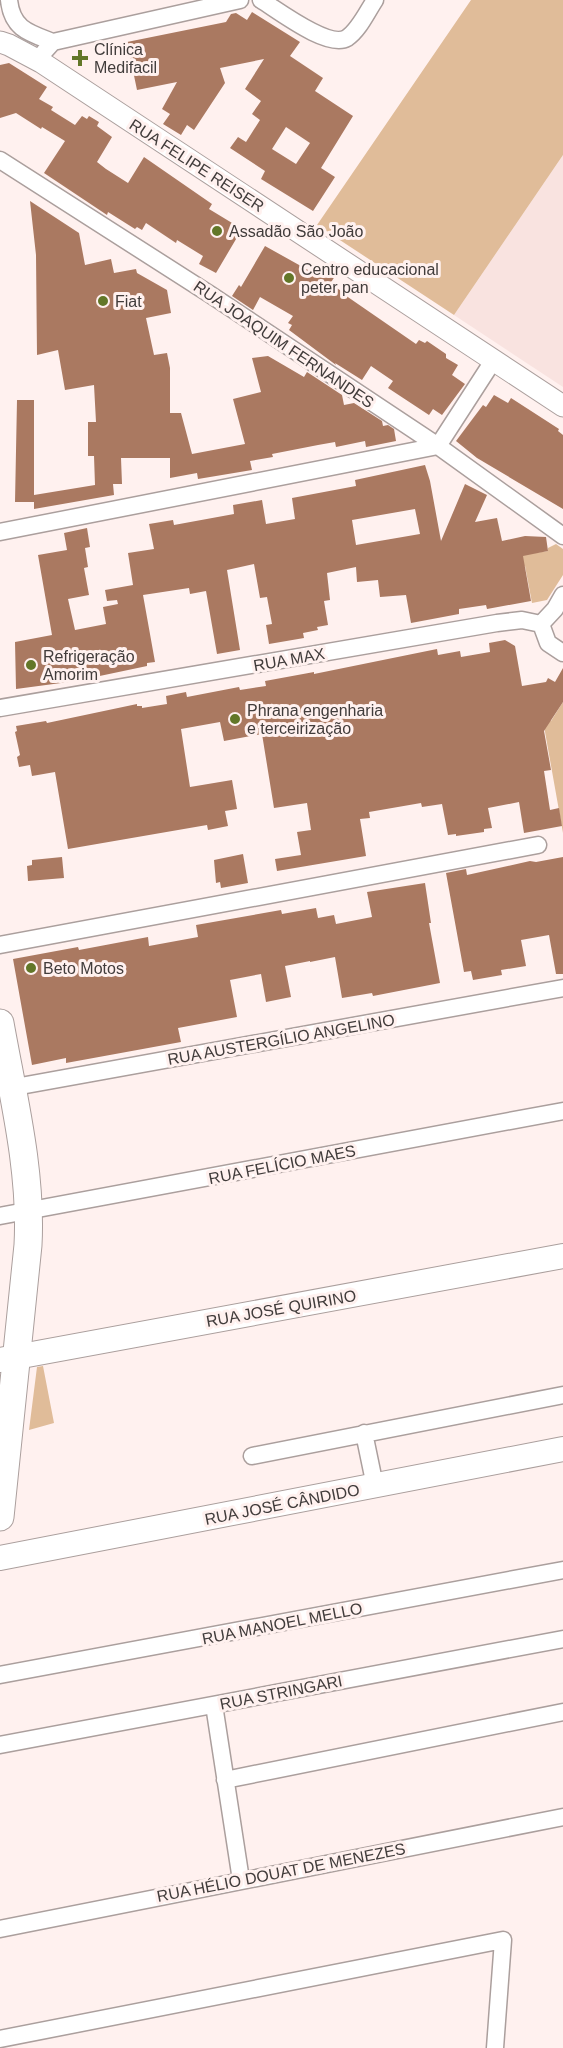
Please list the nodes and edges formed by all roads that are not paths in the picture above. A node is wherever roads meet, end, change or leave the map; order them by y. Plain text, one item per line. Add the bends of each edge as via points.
1 (9, 0) edge
2 (240, 0) edge
3 (261, 0) edge
4 (375, 0) edge
5 (3, 40) edge
6 (53, 42) junction
7 (40, 62) junction
8 (0, 160) edge
9 (493, 361) junction
10 (563, 406) edge
11 (438, 446) junction
12 (0, 532) edge
13 (563, 536) edge
14 (563, 595) edge
15 (541, 624) junction
16 (563, 653) edge
17 (0, 708) edge
18 (538, 845) dead end
19 (0, 945) edge
20 (563, 987) edge
21 (0, 1023) edge
22 (6, 1089) edge
23 (563, 1111) edge
24 (30, 1211) junction
25 (0, 1216) edge
26 (563, 1256) edge
27 (8, 1358) edge
28 (563, 1395) edge
29 (364, 1433) junction
30 (563, 1449) edge
31 (252, 1456) dead end
32 (375, 1486) junction
33 (0, 1517) edge
34 (0, 1558) edge
35 (563, 1570) edge
36 (563, 1639) edge
37 (0, 1675) edge
38 (214, 1705) junction
39 (563, 1712) edge
40 (0, 1745) edge
41 (225, 1780) junction
42 (560, 1820) edge
43 (241, 1880) junction
44 (0, 1929) edge
45 (0, 2039) edge
46 (495, 2048) edge

1 - 6 street via 12,18 21,28
2 - 6 street
3 - 4 street via 318,35 338,41 355,31
5 - 7 street, RUA FELIPE REISER
6 - 7 street
7 - 9 street, RUA FELIPE REISER
8 - 11 street, RUA JOAQUIM FERNANDES
9 - 10 street, RUA FELIPE REISER
9 - 11 street
11 - 12 street
11 - 13 street, RUA JOAQUIM FERNANDES
14 - 15 street
15 - 16 street via 548,643
15 - 17 street, RUA MAX via 522,620 497,623
18 - 19 street
20 - 22 street, RUA AUSTERGÍLIO ANGELINO
21 - 22 main road
22 - 24 main road via 26,1174
23 - 24 street, RUA FELÍCIO MAES
24 - 25 street, RUA FELÍCIO MAES
24 - 27 main road via 28,1245
26 - 27 main road, RUA JOSÉ QUIRINO
27 - 33 main road
28 - 29 street
29 - 31 street
29 - 32 street
30 - 32 main road, RUA JOSÉ CÂNDIDO
32 - 34 main road, RUA JOSÉ CÂNDIDO
35 - 37 street, RUA MANOEL MELLO
36 - 38 street, RUA STRINGARI
38 - 40 street, RUA STRINGARI
38 - 41 street
39 - 41 street
41 - 43 street
42 - 43 street, RUA HÉLIO DOUAT DE MENEZES
43 - 44 street, RUA HÉLIO DOUAT DE MENEZES
45 - 46 street via 503,1940

